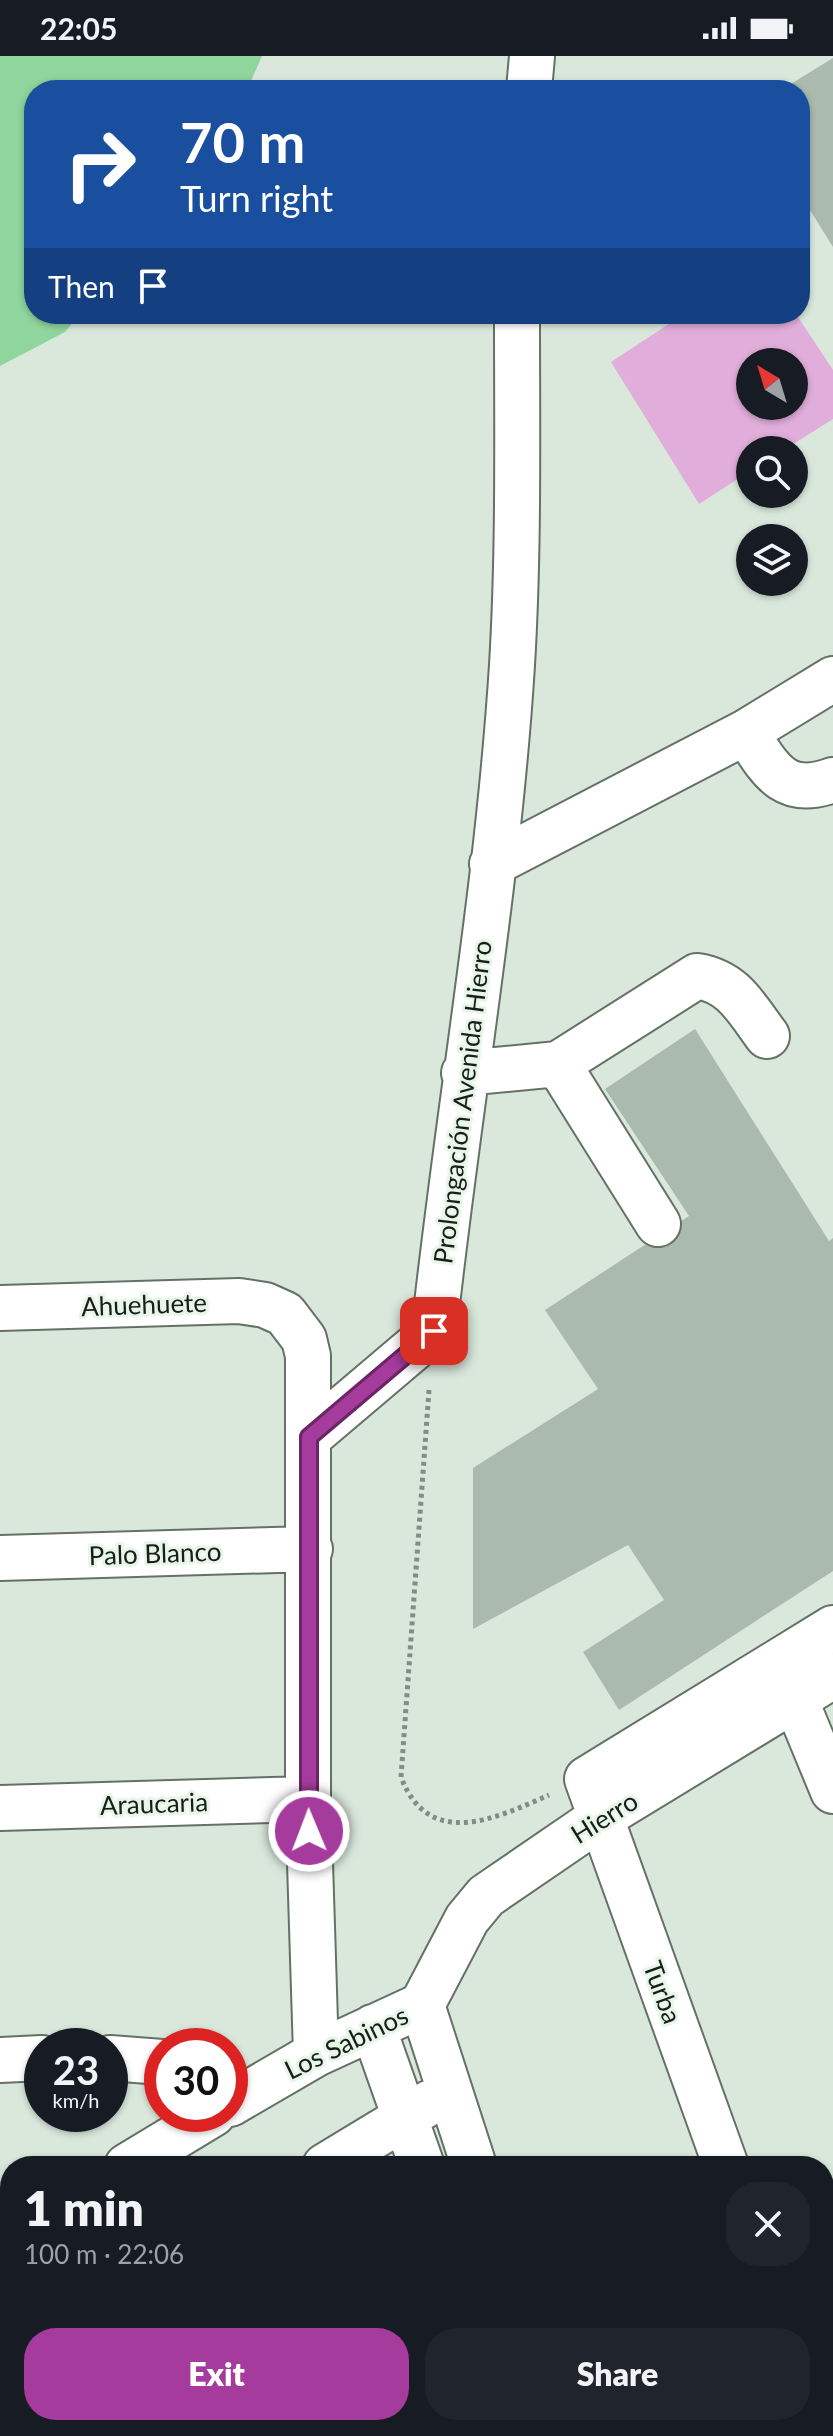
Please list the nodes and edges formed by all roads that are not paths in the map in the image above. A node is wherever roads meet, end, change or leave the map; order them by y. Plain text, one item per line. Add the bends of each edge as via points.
1 (517, 324) edge
2 (833, 679) edge
3 (746, 732) junction
4 (833, 780) edge
5 (492, 864) junction
6 (767, 1036) dead end
7 (558, 1064) junction
8 (464, 1073) junction
9 (658, 1224) dead end
10 (0, 1308) edge
11 (309, 1437) junction
12 (310, 1549) junction
13 (0, 1558) edge
14 (833, 1628) edge
15 (833, 1676) edge
16 (795, 1699) junction
17 (833, 1791) edge
18 (308, 1799) junction
19 (593, 1799) junction
20 (0, 1808) edge
21 (422, 2005) junction
22 (373, 2027) junction
23 (316, 2054) junction
24 (24, 2059) edge
25 (0, 2060) edge
26 (248, 2073) edge
27 (275, 2076) junction
28 (448, 2092) junction
29 (248, 2093) edge
30 (405, 2117) junction
31 (189, 2132) edge
32 (158, 2156) edge
33 (341, 2156) edge
34 (419, 2156) edge
35 (470, 2156) edge
36 (722, 2156) edge

1 - 5 street, Prolongación Avenida Hierro via 512,668
2 - 3 street
3 - 4 street via 776,775 793,786
3 - 5 street
5 - 8 street, Prolongación Avenida Hierro
6 - 7 street via 718,979 697,976
7 - 8 street
7 - 9 street
8 - 11 street, Prolongación Avenida Hierro via 434,1331
10 - 11 street, Ahuehuete via 239,1301 265,1305 285,1314 304,1339
11 - 12 street
12 - 13 street, Palo Blanco
12 - 18 street
14 - 19 street
15 - 16 street, Hierro
16 - 17 street
16 - 19 street, Hierro
18 - 20 street, Araucaria
18 - 23 street
19 - 21 street, Hierro via 486,1896 467,1919
19 - 36 street, Turba
21 - 22 street, Los Sabinos
21 - 28 street
22 - 23 street, Los Sabinos
22 - 30 street
23 - 27 street, Los Sabinos
24 - 25 street
26 - 27 street
27 - 29 street, Los Sabinos
28 - 30 street
28 - 35 street
30 - 33 street
30 - 34 street
31 - 32 street

